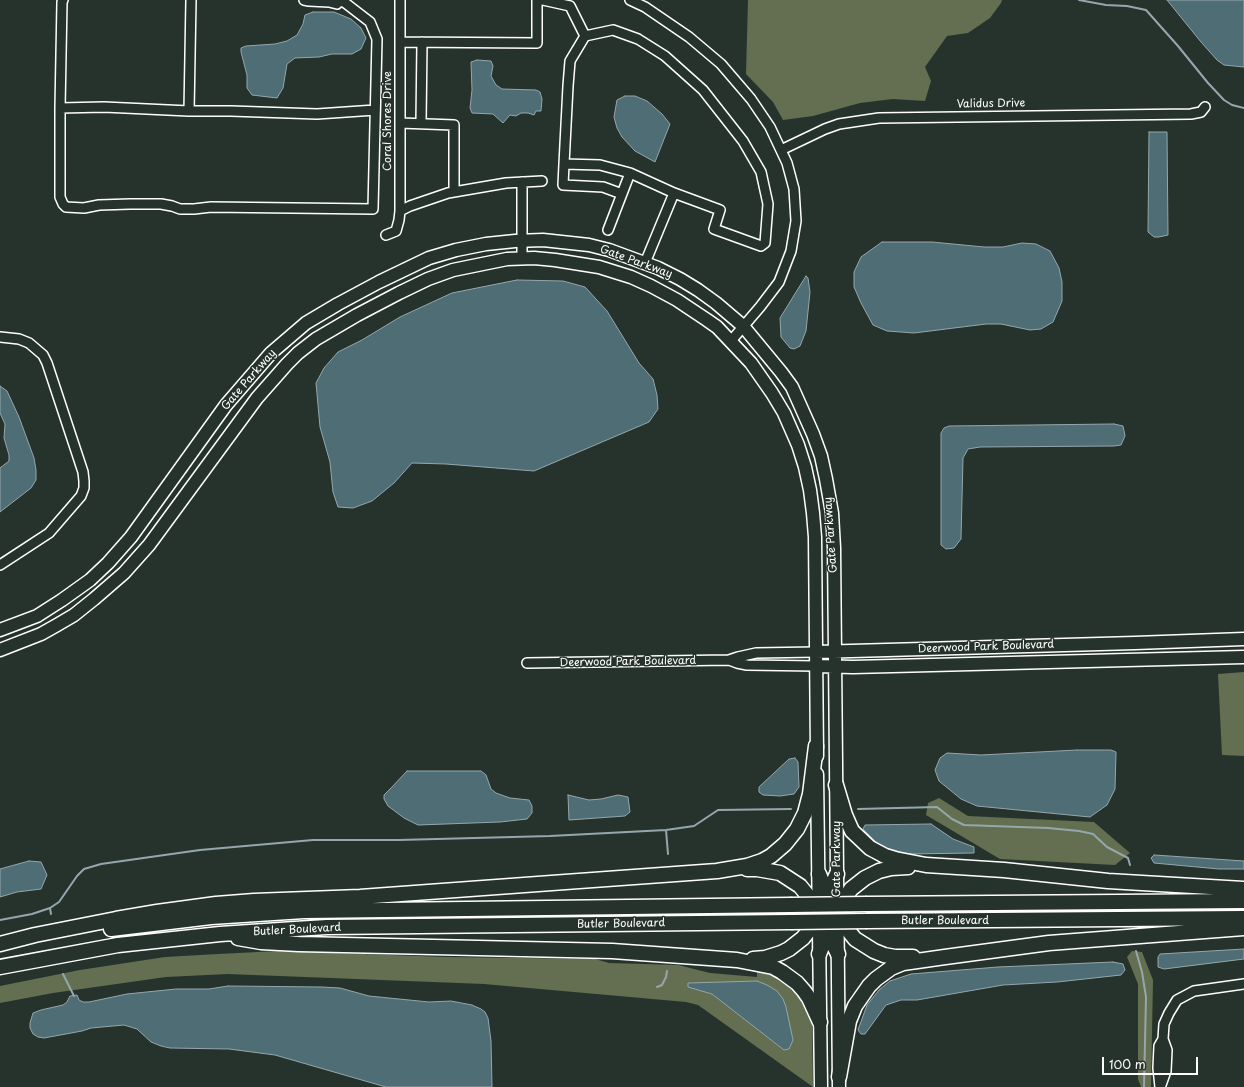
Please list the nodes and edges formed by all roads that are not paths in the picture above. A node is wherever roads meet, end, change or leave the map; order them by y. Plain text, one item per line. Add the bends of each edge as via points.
1 (63, 0) edge
2 (191, 0) edge
3 (304, 0) edge
4 (327, 0) edge
5 (400, 0) edge
6 (537, 0) edge
7 (543, 0) edge
8 (630, 0) edge
9 (571, 3) edge
10 (585, 36) junction
11 (400, 42) junction
12 (422, 42) junction
13 (1205, 107) dead end
14 (60, 108) junction
15 (375, 110) junction
16 (189, 111) junction
17 (400, 122) junction
18 (421, 123) junction
19 (781, 150) junction
20 (564, 164) junction
21 (630, 173) junction
22 (542, 181) dead end
23 (522, 182) junction
24 (454, 192) junction
25 (674, 193) junction
26 (622, 194) junction
27 (400, 211) junction
28 (608, 230) dead end
29 (386, 235) dead end
30 (522, 240) junction
31 (522, 259) junction
32 (645, 263) junction
33 (743, 326) junction
34 (0, 337) edge
35 (730, 342) junction
36 (0, 564) edge
37 (0, 630) edge
38 (1244, 639) edge
39 (947, 648) junction
40 (0, 650) edge
41 (836, 651) junction
42 (816, 652) junction
43 (1244, 657) edge
44 (729, 660) junction
45 (527, 663) dead end
46 (926, 665) junction
47 (816, 666) junction
48 (836, 667) junction
49 (816, 746) junction
50 (836, 785) junction
51 (926, 865) junction
52 (716, 871) junction
53 (819, 874) junction
54 (837, 874) junction
55 (1244, 889) edge
56 (827, 894) junction
57 (1244, 901) edge
58 (819, 912) junction
59 (837, 912) junction
60 (1244, 918) edge
61 (1244, 928) edge
62 (828, 932) junction
63 (220, 934) junction
64 (0, 944) edge
65 (0, 950) edge
66 (819, 954) junction
67 (838, 954) junction
68 (945, 957) junction
69 (737, 960) junction
70 (0, 968) edge
71 (1244, 984) edge
72 (820, 1022) junction
73 (839, 1082) edge
74 (821, 1087) edge
75 (1160, 1087) edge

1 - 14 street
2 - 16 street
3 - 4 street
4 - 15 street via 347,4 370,22 377,39
5 - 11 street, Coral Shores Drive
6 - 12 street via 537,43
7 - 9 street
8 - 19 street via 689,38 721,64 751,99 770,127
9 - 10 street
10 - 20 street via 570,62
10 - 25 street via 613,30 638,38 665,56 703,90 744,141 761,172 768,204 765,243 761,246 714,229 720,210
11 - 12 street
11 - 17 street, Coral Shores Drive
12 - 18 street
13 - 19 street, Validus Drive via 1201,112 1191,114 879,118 840,124
14 - 15 street via 61,201 66,207 161,204 180,209 373,208
14 - 16 street via 104,107
15 - 16 street via 317,114
17 - 18 street
17 - 27 street, Coral Shores Drive
18 - 24 street via 454,125
19 - 33 street via 794,189 796,221 791,251 779,282
20 - 21 street via 600,165
20 - 26 street via 563,185 603,187
21 - 25 street
21 - 26 street
22 - 23 street
23 - 24 street
23 - 30 street
24 - 27 street
25 - 32 street
26 - 28 street
27 - 29 street, Coral Shores Drive via 396,231
30 - 31 street
30 - 32 main road, Gate Parkway via 589,245
30 - 37 main road, Gate Parkway via 486,244 428,258 306,323 271,353 226,405 131,537 108,563 90,580 37,616
31 - 35 main road, Gate Parkway via 577,263 631,277 678,300 717,327
31 - 40 main road, Gate Parkway via 507,259 453,270 428,279 316,339 287,364 257,398 148,545 124,573 57,626
32 - 33 main road, Gate Parkway via 664,270 698,290
33 - 35 street
33 - 41 main road, Gate Parkway via 792,387 814,434 821,456 832,513
34 - 36 street via 29,343 43,355 84,481 81,496 49,533
35 - 42 main road, Gate Parkway via 751,363 772,393 789,424 805,467 814,525
38 - 39 main road, Deerwood Park Boulevard
39 - 41 main road, Deerwood Park Boulevard
39 - 46 main road via 932,656
41 - 42 main road, Deerwood Park Boulevard
41 - 48 main road, Gate Parkway
42 - 44 street, Deerwood Park Boulevard via 756,653
42 - 47 main road, Gate Parkway
43 - 46 main road, Deerwood Park Boulevard
44 - 45 street, Deerwood Park Boulevard
44 - 47 street, Deerwood Park Boulevard via 747,665
46 - 48 main road, Deerwood Park Boulevard
47 - 48 main road, Deerwood Park Boulevard
47 - 49 main road, Gate Parkway
48 - 50 main road, Gate Parkway
49 - 52 highway via 808,803 792,836 762,861
49 - 53 main road, Gate Parkway
50 - 51 highway via 848,824 864,843 885,856
50 - 54 main road, Gate Parkway
51 - 55 highway via 1108,881
51 - 59 highway via 891,868 871,875 851,889
52 - 58 highway via 757,869 780,874 800,886
52 - 64 highway via 368,896 216,904 103,921 35,934
53 - 56 highway
53 - 58 main road, Gate Parkway
54 - 56 highway
54 - 59 main road, Gate Parkway
56 - 58 highway
56 - 59 highway
57 - 65 highway, Butler Boulevard, bridge via 273,912 124,927
58 - 62 highway
58 - 66 main road, Gate Parkway
58 - 69 highway via 803,938 789,949 765,958
59 - 62 highway
59 - 67 main road, Gate Parkway
59 - 68 highway via 855,939 874,951 895,957
60 - 63 highway, Butler Boulevard, bridge via 327,927
61 - 68 highway via 1069,942
62 - 66 highway
62 - 67 highway
63 - 69 highway via 284,944 612,952
63 - 70 highway, Butler Boulevard via 118,945
66 - 72 main road, Gate Parkway
67 - 73 main road, Gate Parkway
68 - 73 highway via 891,968 869,986 855,1006 849,1022
69 - 72 highway via 773,967 797,983 809,998
71 - 75 street via 1194,991 1177,1000 1164,1024 1163,1039 1159,1046
72 - 74 main road, Gate Parkway

